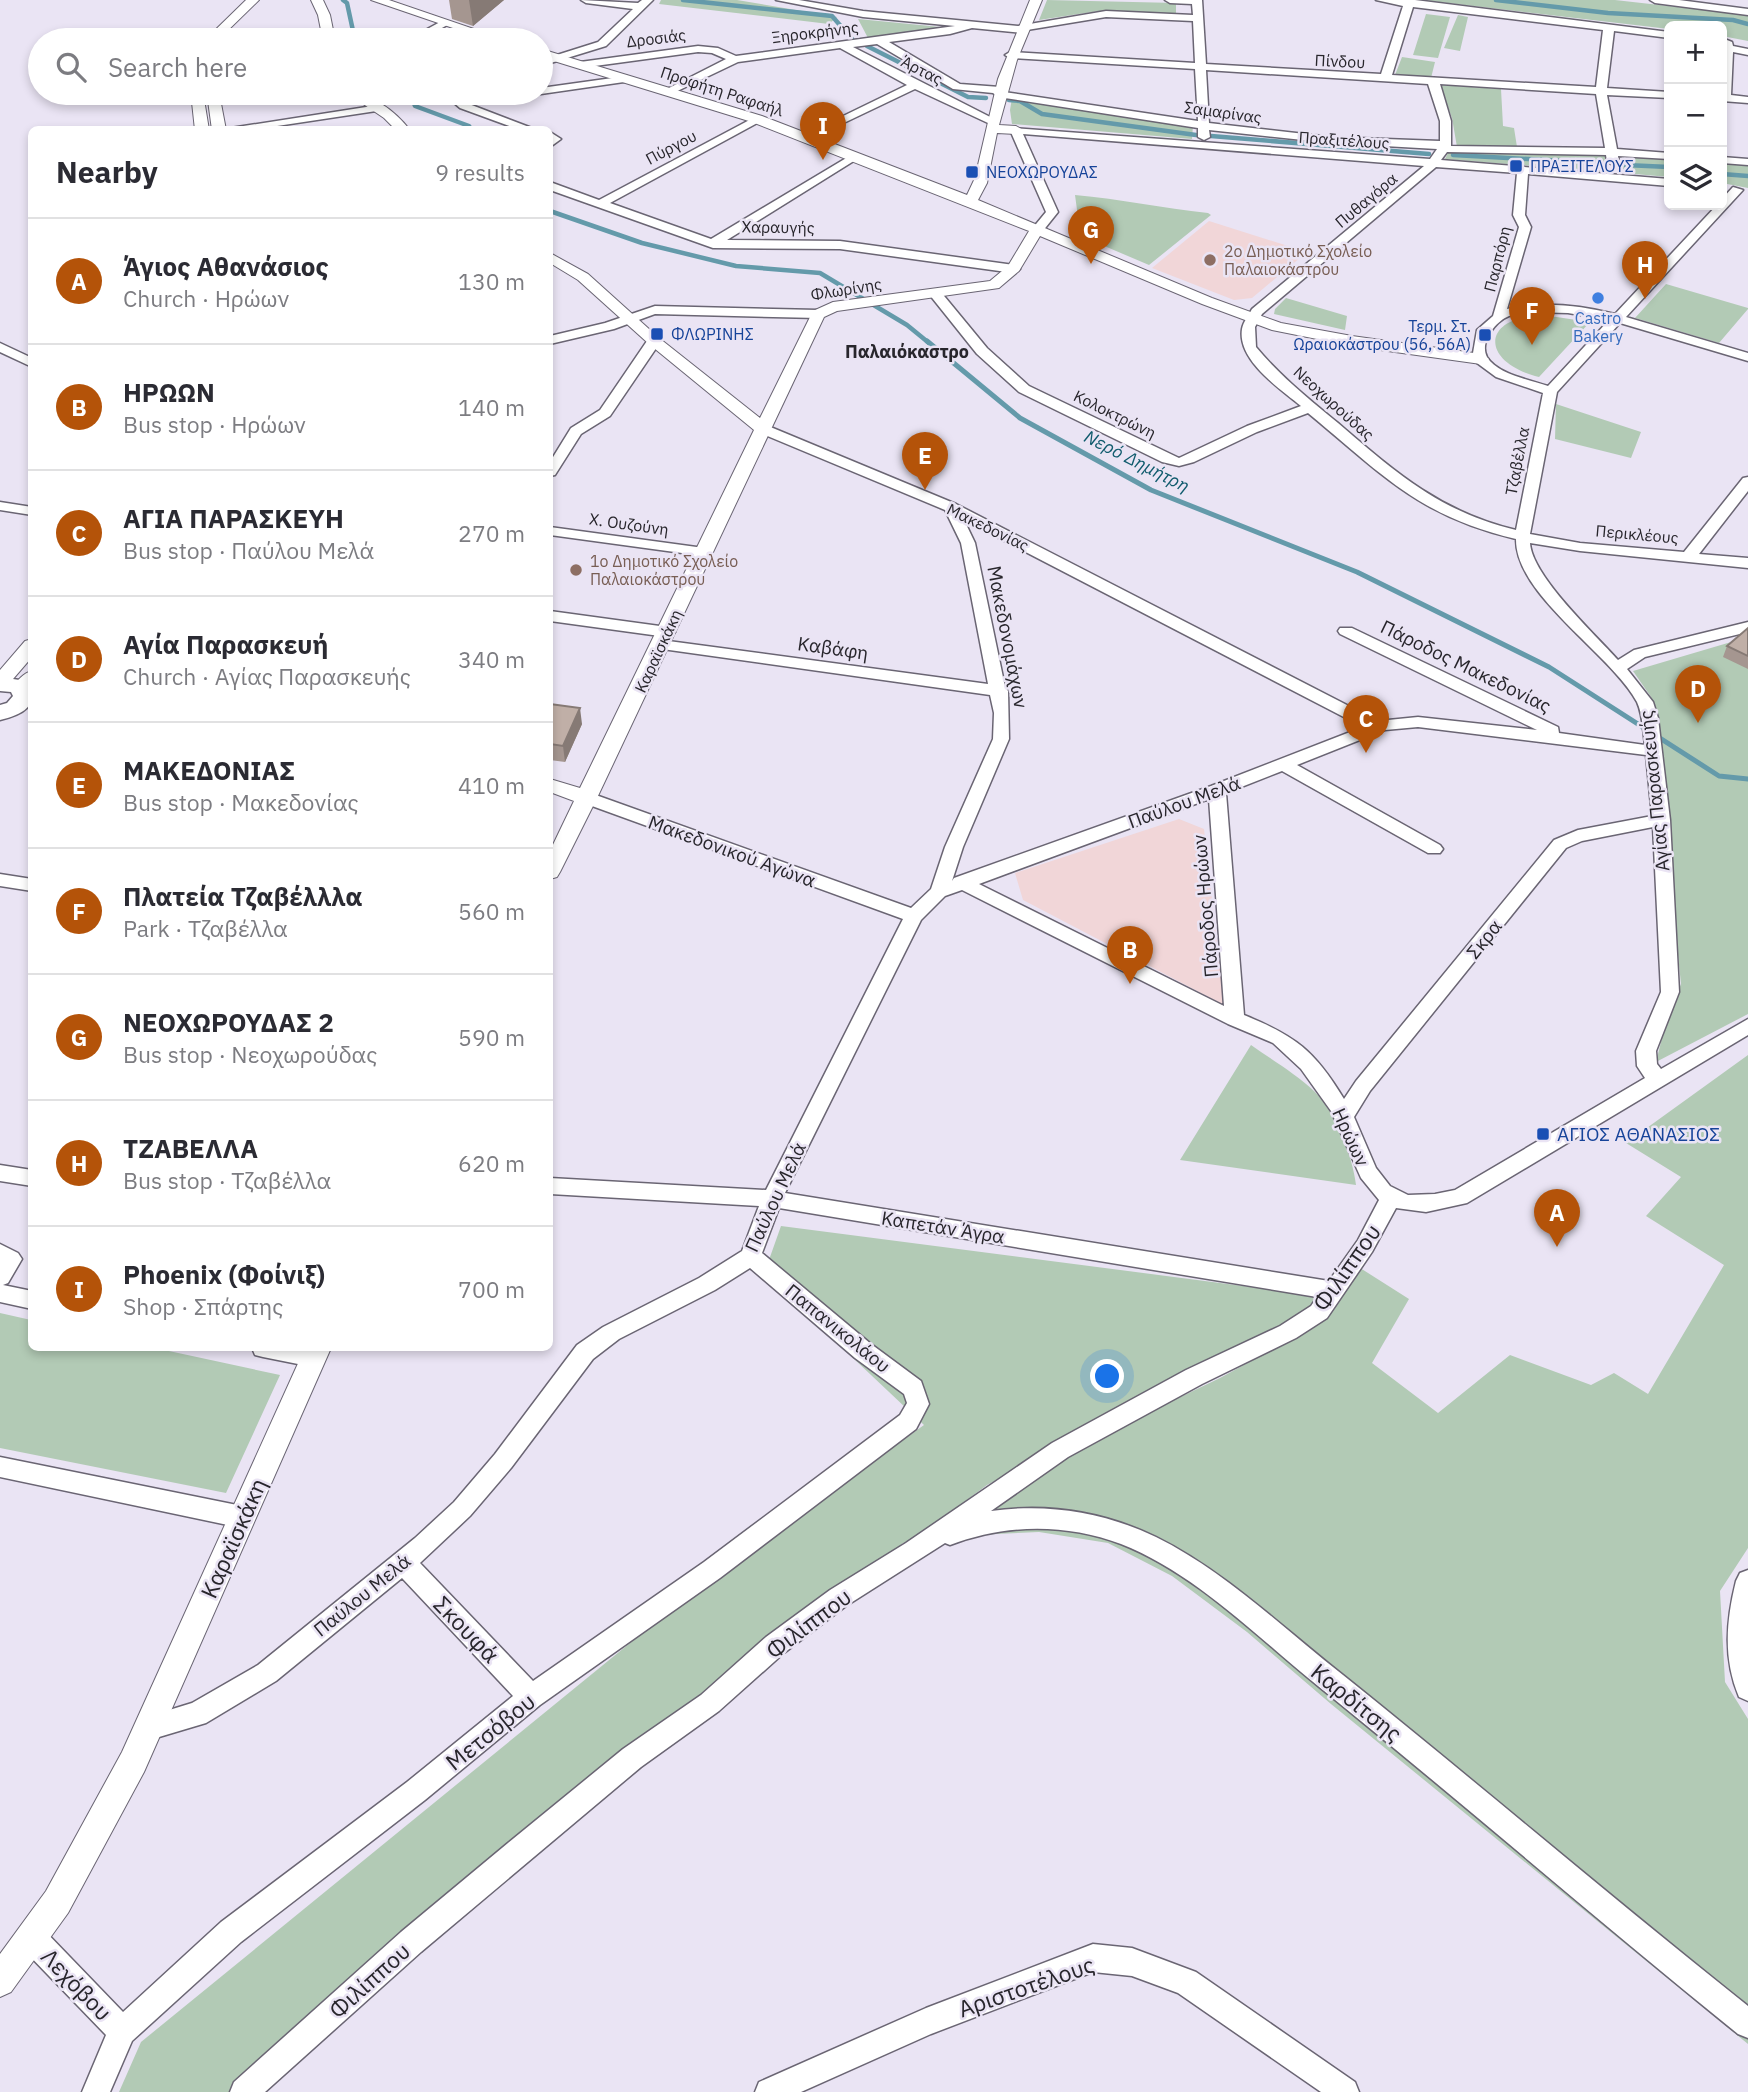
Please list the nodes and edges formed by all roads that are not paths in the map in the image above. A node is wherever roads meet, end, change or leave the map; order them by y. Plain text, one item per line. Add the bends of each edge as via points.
1 (317, 0) edge
2 (586, 0) edge
3 (781, 0) edge
4 (1036, 0) edge
5 (1107, 0) edge
6 (1170, 0) edge
7 (1381, 0) edge
8 (1654, 0) edge
9 (387, 1) edge
10 (1197, 1) edge
11 (1408, 2) edge
12 (645, 3) edge
13 (258, 4) edge
14 (1748, 12) edge
15 (1106, 14) junction
16 (1198, 18) junction
17 (446, 23) junction
18 (971, 24) junction
19 (1609, 27) junction
20 (227, 28) edge
21 (239, 28) edge
22 (326, 28) edge
23 (436, 28) edge
24 (462, 28) edge
25 (1022, 28) junction
26 (1664, 34) edge
27 (878, 40) junction
28 (840, 44) junction
29 (1727, 44) edge
30 (1748, 52) edge
31 (1010, 55) junction
32 (553, 57) edge
33 (556, 58) junction
34 (553, 59) edge
35 (735, 59) junction
36 (580, 65) junction
37 (1200, 69) junction
38 (627, 79) junction
39 (1385, 79) junction
40 (1433, 82) junction
41 (915, 85) junction
42 (553, 89) edge
43 (1601, 91) junction
44 (669, 92) junction
45 (999, 92) junction
46 (1664, 95) edge
47 (1727, 98) edge
48 (1748, 100) edge
49 (199, 105) edge
50 (216, 105) edge
51 (374, 105) edge
52 (464, 105) edge
53 (379, 108) junction
54 (757, 119) junction
55 (991, 125) junction
56 (201, 126) edge
57 (220, 126) edge
58 (250, 126) edge
59 (399, 126) edge
60 (521, 126) edge
61 (1203, 126) junction
62 (1016, 130) junction
63 (806, 138) junction
64 (1204, 145) junction
65 (1445, 147) junction
66 (1611, 152) junction
67 (1664, 156) edge
68 (853, 157) junction
69 (1727, 160) edge
70 (1435, 162) junction
71 (1748, 162) edge
72 (1523, 169) junction
73 (1615, 177) junction
74 (1664, 181) edge
75 (553, 187) edge
76 (1742, 191) edge
77 (969, 201) junction
78 (600, 204) junction
79 (1038, 229) junction
80 (713, 244) junction
81 (553, 260) edge
82 (1014, 269) junction
83 (935, 294) junction
84 (818, 314) junction
85 (1499, 316) junction
86 (629, 317) junction
87 (1253, 318) junction
88 (1619, 319) junction
89 (553, 339) edge
90 (654, 341) junction
91 (0, 347) edge
92 (1748, 357) edge
93 (1481, 359) junction
94 (28, 361) edge
95 (1550, 391) junction
96 (1311, 407) junction
97 (763, 429) junction
98 (553, 467) edge
99 (1748, 481) edge
100 (0, 506) edge
101 (951, 507) junction
102 (28, 510) edge
103 (553, 531) edge
104 (1522, 539) junction
105 (704, 552) junction
106 (1689, 556) junction
107 (1748, 563) edge
108 (553, 617) edge
109 (1748, 626) edge
110 (1346, 631) dead end
111 (664, 639) junction
112 (28, 657) edge
113 (1617, 668) junction
114 (1000, 691) junction
115 (14, 697) edge
116 (1376, 727) junction
117 (1568, 740) junction
118 (1652, 743) junction
119 (1283, 764) junction
120 (553, 786) edge
121 (1217, 790) junction
122 (587, 798) junction
123 (1661, 820) junction
124 (1434, 849) dead end
125 (553, 866) edge
126 (0, 880) edge
127 (960, 883) junction
128 (28, 884) edge
129 (939, 892) junction
130 (914, 916) junction
131 (1235, 1019) junction
132 (1748, 1026) edge
133 (1658, 1079) junction
134 (1343, 1116) junction
135 (0, 1173) edge
136 (28, 1177) edge
137 (553, 1186) edge
138 (1391, 1198) junction
139 (772, 1199) junction
140 (751, 1256) junction
141 (1334, 1291) junction
142 (0, 1293) edge
143 (28, 1299) edge
144 (295, 1351) edge
145 (316, 1353) edge
146 (918, 1404) joint
147 (0, 1467) edge
148 (242, 1517) junction
149 (914, 1551) junction
150 (402, 1562) junction
151 (1748, 1581) edge
152 (1748, 1689) edge
153 (531, 1697) junction
154 (149, 1728) junction
155 (32, 1938) junction
156 (0, 1981) edge
157 (1748, 2024) edge
158 (122, 2031) junction
159 (96, 2092) edge
160 (244, 2092) edge
161 (769, 2092) edge
162 (1345, 2092) edge

1 - 22 street
2 - 12 street
3 - 18 street
4 - 25 street
5 - 15 street
6 - 10 street
7 - 11 street
8 - 14 street
9 - 17 street
10 - 16 street
11 - 19 street
11 - 39 street
12 - 33 street via 602,44
13 - 20 street
13 - 21 street
15 - 16 street
15 - 25 street
16 - 37 street
17 - 23 street
17 - 24 street
18 - 25 street
18 - 27 street, Ξηροκρήνης
19 - 26 street
19 - 43 street
25 - 31 street
27 - 28 street, Ξηροκρήνης
27 - 45 street, Άρτας via 957,87
28 - 35 street, Ξηροκρήνης
28 - 41 street, Άρτας
29 - 30 street
31 - 37 street, Πίνδου
31 - 45 street
32 - 33 street, Προφήτη Ραφαήλ
33 - 34 street
33 - 36 street, Προφήτη Ραφαήλ
35 - 36 street, Δροσιάς via 698,49
35 - 44 street, Ξηροκρήνης
36 - 38 street, Προφήτη Ραφαήλ
37 - 39 street, Πίνδου
37 - 61 street
38 - 42 street
38 - 44 street, Προφήτη Ραφαήλ
39 - 40 street, Πίνδου
40 - 43 street, Πίνδου
40 - 65 street via 1446,121
41 - 55 street, Άρτας
41 - 63 street
43 - 46 street, Πίνδου
43 - 66 street
44 - 54 street, Προφήτη Ραφαήλ
45 - 55 street
45 - 61 street, Σαμαρίνας
47 - 48 street
49 - 56 street
50 - 57 street
51 - 53 street
52 - 60 street
53 - 58 street
53 - 59 street
54 - 63 street, Προφήτη Ραφαήλ
54 - 78 street, Πύργου
55 - 62 street
55 - 77 street via 981,184
61 - 64 street
61 - 65 street, Σαμαρίνας
62 - 64 street, Πραξιτέλους
62 - 79 street via 1052,212
63 - 68 street, Προφήτη Ραφαήλ
64 - 70 street, Πραξιτέλους
65 - 66 street, Σαμαρίνας
65 - 70 street, Πυθαγόρα
66 - 67 street, Σαμαρίνας
66 - 73 street
68 - 77 street, Προφήτη Ραφαήλ
68 - 80 street
69 - 71 street
70 - 72 street, Πραξιτέλους
70 - 87 street, Πυθαγόρα
72 - 73 street, Πραξιτέλους
72 - 85 street, Παρπόρη via 1519,215 1525,227
73 - 74 street, Πραξιτέλους
75 - 78 street, Χαραυγής
76 - 88 street
77 - 79 street
78 - 80 street, Χαραυγής
79 - 82 street
79 - 87 street
80 - 82 street, Χαραυγής via 840,245
81 - 86 street, Μακεδονίας via 583,277
82 - 83 street, Φλωρίνης via 994,285
83 - 84 street, Φλωρίνης via 848,305
83 - 96 street, Κολοκτρώνη via 982,351 1024,389 1167,460 1189,459
84 - 86 street, Φλωρίνης via 659,310
84 - 97 street, Καραϊσκάκη
85 - 88 street via 1550,307
85 - 93 street via 1483,332
86 - 89 street, Φλωρίνης
86 - 90 street, Μακεδονίας
87 - 93 street via 1335,338
87 - 96 street, Νεοχωρούδας via 1247,335 1250,347
88 - 92 street
88 - 95 street
90 - 97 street, Μακεδονίας
90 - 98 street via 605,413 576,431
91 - 94 street
93 - 95 street via 1501,374
95 - 104 street, Τζαβέλλα
96 - 104 street, Νεοχωρούδας via 1419,497
97 - 101 street, Μακεδονίας
97 - 105 street, Καραϊσκάκη
99 - 106 street
100 - 102 street
101 - 114 street, Μακεδονομάχων via 968,543
101 - 116 street, Μακεδονίας
103 - 105 street, Χ. Ουζούνη
104 - 106 street, Περικλέους
104 - 113 street, Αγίας Παρασκευής via 1535,577
105 - 111 street, Καραϊσκάκη
106 - 107 street, Περικλέους
108 - 111 street, Καβάφη
109 - 113 street via 1640,653
110 - 117 street, Πάροδος Μακεδονίας
111 - 114 street, Καβάφη
111 - 122 street, Καραϊσκάκη
112 - 115 street
113 - 118 street, Αγίας Παρασκευής via 1645,702
114 - 129 street, Μακεδονομάχων via 1001,739
116 - 117 street, Παύλου Μελά via 1418,722
116 - 119 street, Παύλου Μελά
117 - 118 street, Παύλου Μελά
118 - 123 street, Αγίας Παρασκευής
119 - 121 street, Παύλου Μελά
119 - 124 street
120 - 122 street, Μακεδονικού Αγώνα
121 - 127 street, Παύλου Μελά
121 - 131 street, Πάροδος Ηρώων
122 - 125 street, Καραϊσκάκη
122 - 130 street, Μακεδονικού Αγώνα
123 - 133 street, Αγίας Παρασκευής via 1670,992 1645,1059
123 - 134 street, Σκρα via 1578,836 1560,844
126 - 128 street
127 - 129 street, Παύλου Μελά
127 - 131 street, Ηρώων
129 - 130 street, Παύλου Μελά
130 - 139 street, Παύλου Μελά
131 - 134 street, Ηρώων via 1279,1038 1307,1062
132 - 133 street
133 - 138 street via 1460,1197 1432,1204
134 - 138 street, Ηρώων via 1370,1178
135 - 136 street
137 - 139 street, Καπετάν Άγρα
138 - 141 street, Φιλίππου
139 - 140 street, Παύλου Μελά
139 - 141 street, Καπετάν Άγρα
140 - 146 street, Παπανικολάου via 913,1388
140 - 150 street, Παύλου Μελά via 585,1352 462,1509
141 - 149 street, Φιλίππου via 1319,1312 1288,1332 1060,1450
142 - 143 street
144 - 145 street
145 - 148 street, Καραϊσκάκη
146 - 153 street, Μετσόβου via 908,1422 712,1570
147 - 148 street
148 - 154 street, Καραϊσκάκη
149 - 157 street, Καρδίτσης via 970,1524 1041,1519 1127,1535 1182,1565 1346,1692
149 - 160 street, Φιλίππου via 775,1644 710,1703 632,1758 411,1942
150 - 153 street, Σκουφά
150 - 154 street, Παύλου Μελά via 267,1673 197,1714
151 - 152 street via 1740,1609 1739,1667
153 - 158 street, Μετσόβου via 231,1932
154 - 155 street via 83,1857
155 - 156 street
155 - 158 street, Λεχόβου
158 - 159 street, Μετσόβου
161 - 162 street, Αριστοτέλους via 926,2022 1093,1958 1132,1962 1186,1982

